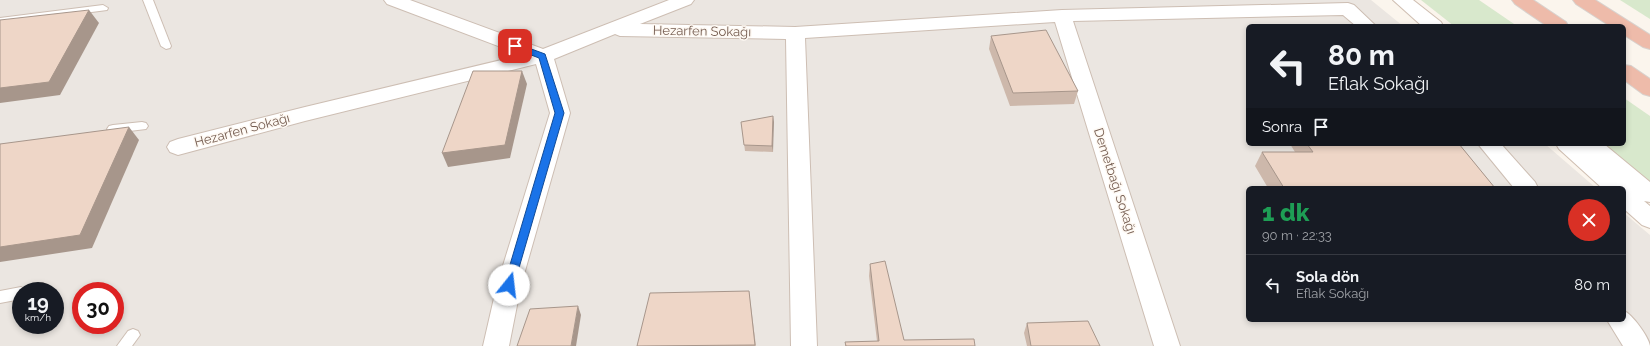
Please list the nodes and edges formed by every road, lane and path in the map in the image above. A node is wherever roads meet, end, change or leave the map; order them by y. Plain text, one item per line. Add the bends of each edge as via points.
1 (148, 0) edge
2 (393, 0) edge
3 (685, 0) edge
4 (1402, 0) edge
5 (1521, 0) edge
6 (1582, 0) edge
7 (103, 8) dead end
8 (1062, 16) junction
9 (0, 21) edge
10 (1365, 24) edge
11 (1432, 24) edge
12 (1556, 24) edge
13 (1621, 24) edge
14 (1626, 27) edge
15 (610, 30) junction
16 (795, 33) junction
17 (1650, 43) edge
18 (166, 46) dead end
19 (543, 56) junction
20 (1626, 72) edge
21 (1650, 89) edge
22 (142, 126) dead end
23 (102, 131) edge
24 (1491, 146) edge
25 (1568, 146) edge
26 (1592, 146) edge
27 (178, 147) dead end
28 (1525, 186) edge
29 (1614, 186) edge
30 (1650, 194) edge
31 (1626, 198) edge
32 (1650, 219) edge
33 (12, 295) edge
34 (0, 297) edge
35 (1621, 322) edge
36 (133, 335) dead end
37 (124, 346) edge
38 (496, 346) edge
39 (804, 346) edge
40 (1167, 346) edge
41 (1638, 346) edge

1 - 18 lane
2 - 19 street
3 - 15 street, Hezarfen Sokağı
4 - 11 street
5 - 12 highway
6 - 13 highway
7 - 9 lane
8 - 10 street, Hezarfen Sokağı via 1348,9
8 - 16 street, Hezarfen Sokağı
8 - 40 street, Demetbağı Sokağı
14 - 17 highway
15 - 16 street, Hezarfen Sokağı
15 - 19 street, Hezarfen Sokağı
16 - 39 street
19 - 27 street, Hezarfen Sokağı
19 - 38 street via 560,113 509,285
20 - 21 highway
22 - 23 lane
24 - 28 street
25 - 29 street
26 - 30 street
31 - 32 street
33 - 34 lane
35 - 41 street
36 - 37 lane

